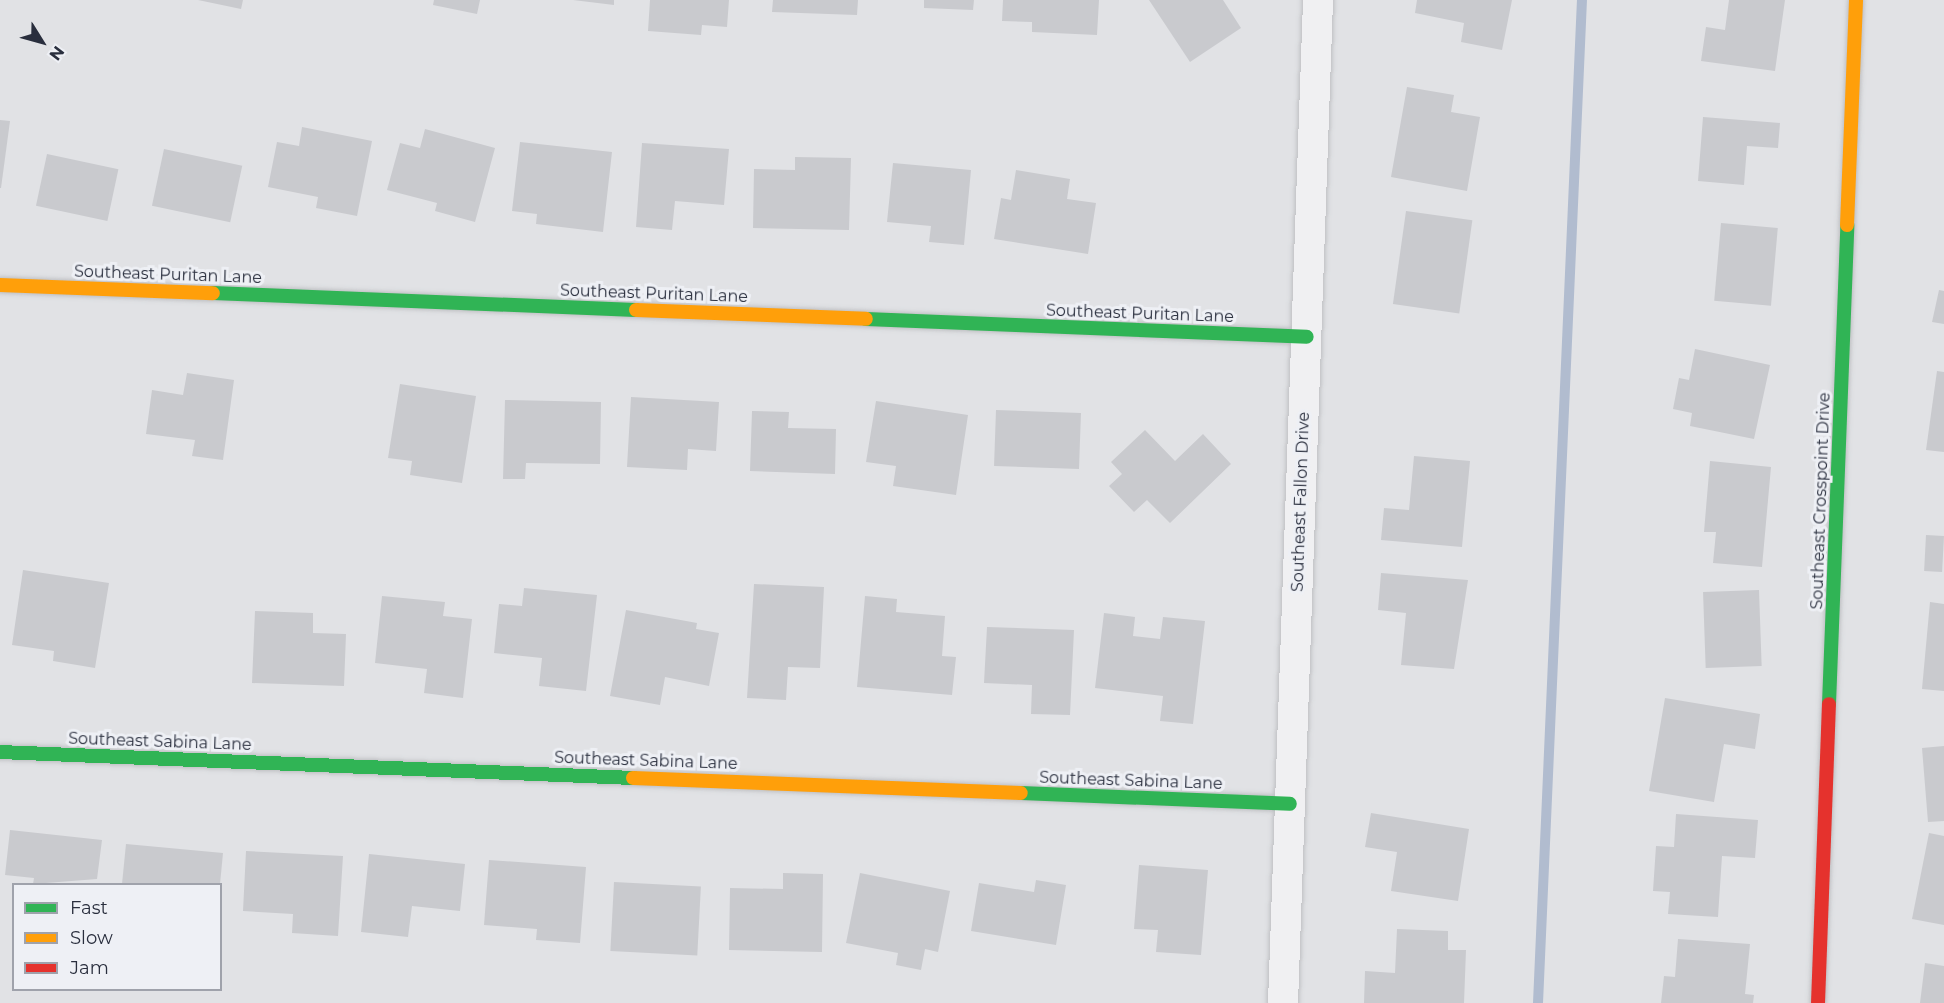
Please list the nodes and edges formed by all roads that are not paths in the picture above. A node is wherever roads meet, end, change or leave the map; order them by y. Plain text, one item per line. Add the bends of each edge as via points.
1 (1318, 0) edge
2 (1856, 0) edge
3 (0, 285) edge
4 (1307, 337) junction
5 (0, 752) edge
6 (1290, 804) junction
7 (1283, 1003) edge
8 (1818, 1003) edge

1 - 4 street, Southeast Fallon Drive
2 - 8 street, Southeast Crosspoint Drive
3 - 4 street, Southeast Puritan Lane
4 - 6 street, Southeast Fallon Drive
5 - 6 street, Southeast Sabina Lane
6 - 7 street, Southeast Fallon Drive

